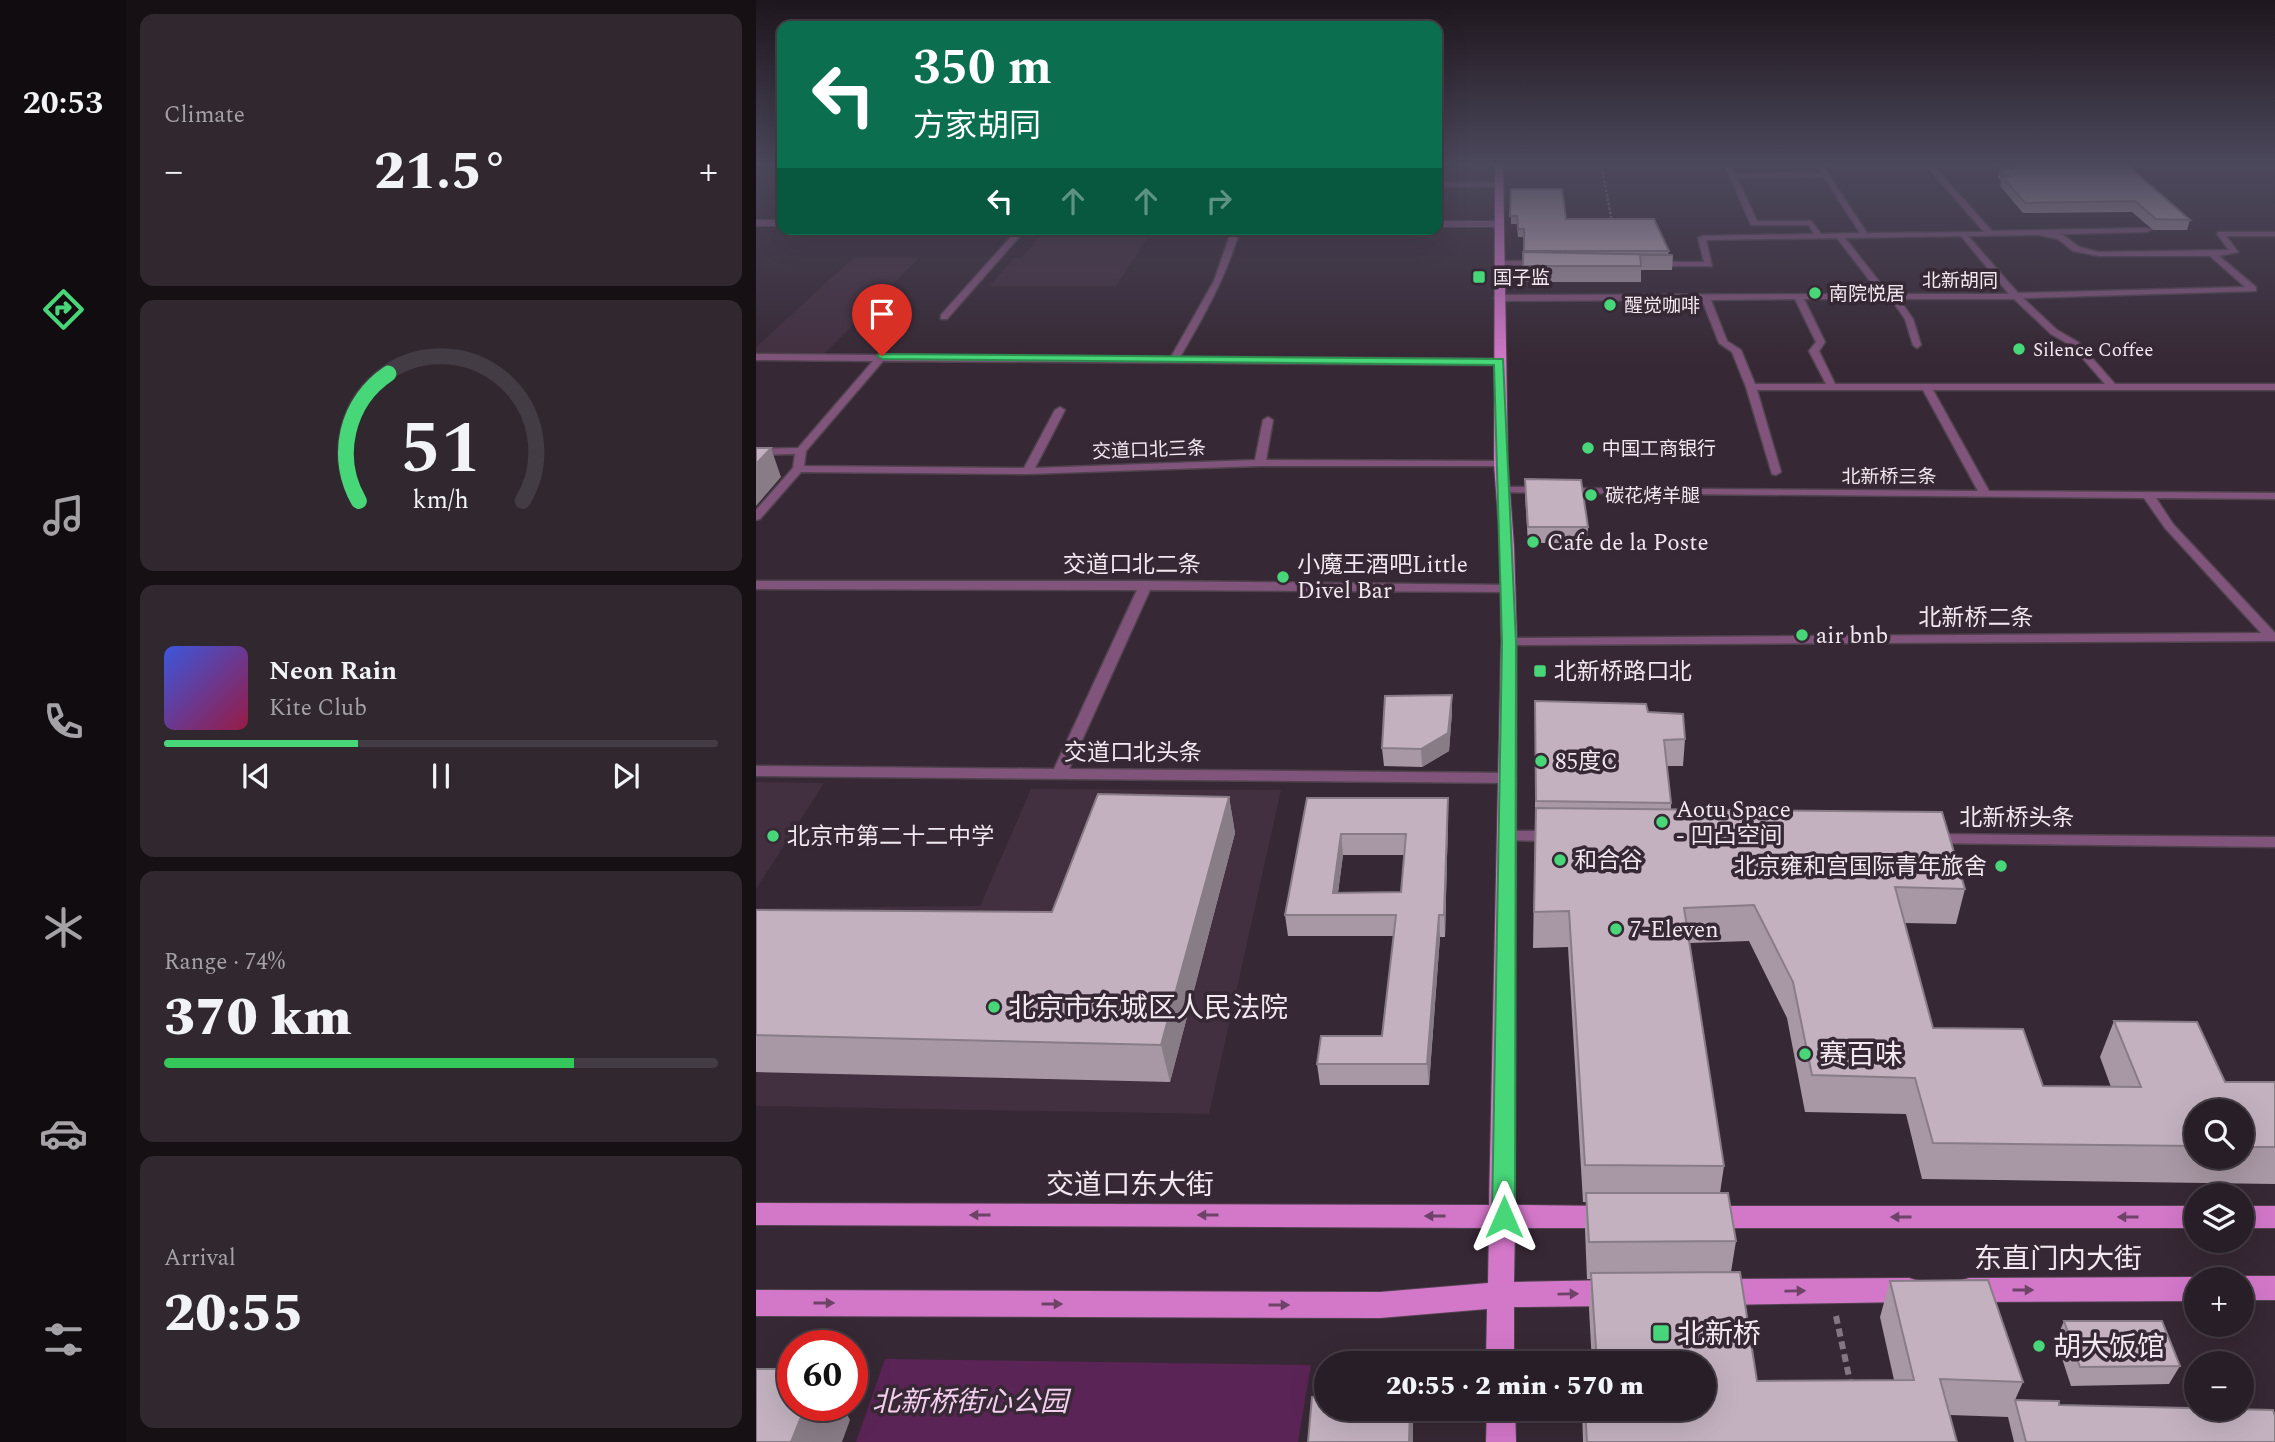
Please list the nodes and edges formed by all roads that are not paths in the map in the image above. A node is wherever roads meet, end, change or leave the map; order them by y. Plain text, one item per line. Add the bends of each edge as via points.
1 (1499, 230) edge
2 (1815, 230) edge
3 (1862, 230) edge
4 (1987, 230) edge
5 (2059, 230) edge
6 (2036, 233) junction
7 (1990, 234) junction
8 (2275, 234) edge
9 (1016, 235) edge
10 (1234, 235) edge
11 (1964, 236) junction
12 (1819, 237) junction
13 (1840, 237) junction
14 (1866, 237) junction
15 (2212, 254) junction
16 (1500, 263) junction
17 (1555, 263) edge
18 (1639, 264) edge
19 (1890, 296) junction
20 (2016, 296) junction
21 (1498, 298) junction
22 (1706, 298) junction
23 (1799, 298) junction
24 (944, 317) dead end
25 (1917, 345) dead end
26 (882, 356) junction
27 (756, 357) edge
28 (1174, 360) junction
29 (1499, 362) junction
30 (1926, 386) junction
31 (2112, 386) junction
32 (1751, 387) junction
33 (1832, 387) junction
34 (2275, 387) edge
35 (1060, 410) dead end
36 (1268, 420) dead end
37 (756, 452) edge
38 (801, 452) junction
39 (1260, 463) junction
40 (1501, 464) junction
41 (798, 469) junction
42 (1028, 471) junction
43 (1776, 472) dead end
44 (1502, 490) junction
45 (1985, 493) junction
46 (2147, 494) junction
47 (2275, 496) edge
48 (756, 517) edge
49 (756, 585) edge
50 (1146, 585) junction
51 (1509, 588) junction
52 (2273, 637) edge
53 (1509, 642) junction
54 (756, 771) edge
55 (1059, 775) junction
56 (1509, 778) junction
57 (1506, 836) junction
58 (1576, 836) edge
59 (1911, 839) edge
60 (2275, 842) edge
61 (756, 1214) edge
62 (1504, 1217) junction
63 (1632, 1217) edge
64 (1687, 1217) edge
65 (2184, 1217) edge
66 (2254, 1217) edge
67 (2275, 1217) edge
68 (2254, 1288) edge
69 (2275, 1288) edge
70 (2184, 1289) edge
71 (1692, 1292) edge
72 (1636, 1293) edge
73 (1499, 1295) junction
74 (756, 1303) edge
75 (1500, 1351) edge
76 (1501, 1421) edge
77 (1501, 1442) edge

1 - 16 main road
2 - 12 lane
3 - 14 lane
4 - 7 lane
5 - 6 lane
6 - 7 lane
6 - 15 lane via 2060,237 2076,249 2099,254
7 - 11 lane
8 - 15 lane via 2221,234 2234,252
9 - 24 lane
10 - 28 lane via 1203,314
11 - 14 lane
11 - 20 lane
12 - 13 lane
12 - 18 lane via 1702,238 1709,264
13 - 14 lane
13 - 19 lane
15 - 20 lane, 北新胡同 via 2253,289
16 - 17 lane
16 - 21 main road
19 - 20 lane, 北新胡同
19 - 23 lane, 北新胡同
19 - 25 lane via 1909,319
20 - 31 lane via 2054,332 2075,344
21 - 22 lane, 北新胡同
21 - 29 main road
22 - 23 lane, 北新胡同
22 - 32 lane via 1723,343 1736,349
23 - 33 lane via 1821,342 1814,351
26 - 27 lane
26 - 28 lane
26 - 38 lane
28 - 29 lane
29 - 40 main road
30 - 31 lane
30 - 33 lane
30 - 45 lane
31 - 34 lane
32 - 33 lane
32 - 43 lane
35 - 42 lane
36 - 39 lane
37 - 38 lane
38 - 41 lane
39 - 40 lane, 交道口北三条
39 - 42 lane, 交道口北三条
40 - 44 main road
41 - 42 lane, 交道口北三条
41 - 48 lane
44 - 45 lane, 北新桥三条
44 - 51 main road
45 - 46 lane, 北新桥三条
46 - 47 lane, 北新桥三条
46 - 52 lane via 2169,526
49 - 50 lane, 交道口北二条
50 - 51 lane, 交道口北二条
50 - 55 lane
51 - 53 main road
52 - 53 lane, 北新桥二条
53 - 56 main road
54 - 55 lane, 交道口北头条
55 - 56 lane, 交道口北头条
56 - 57 main road
57 - 58 lane
57 - 62 main road
59 - 60 lane, 北新桥头条
62 -> 61 main road, 交道口东大街
62 - 63 main road
62 - 73 main road
65 -> 64 main road, 东直门内大街
66 - 67 main road
68 - 69 main road
71 -> 70 main road, 东直门内大街
73 -> 72 main road
74 -> 73 main road via 1380,1305
73 - 75 main road
76 - 77 main road

